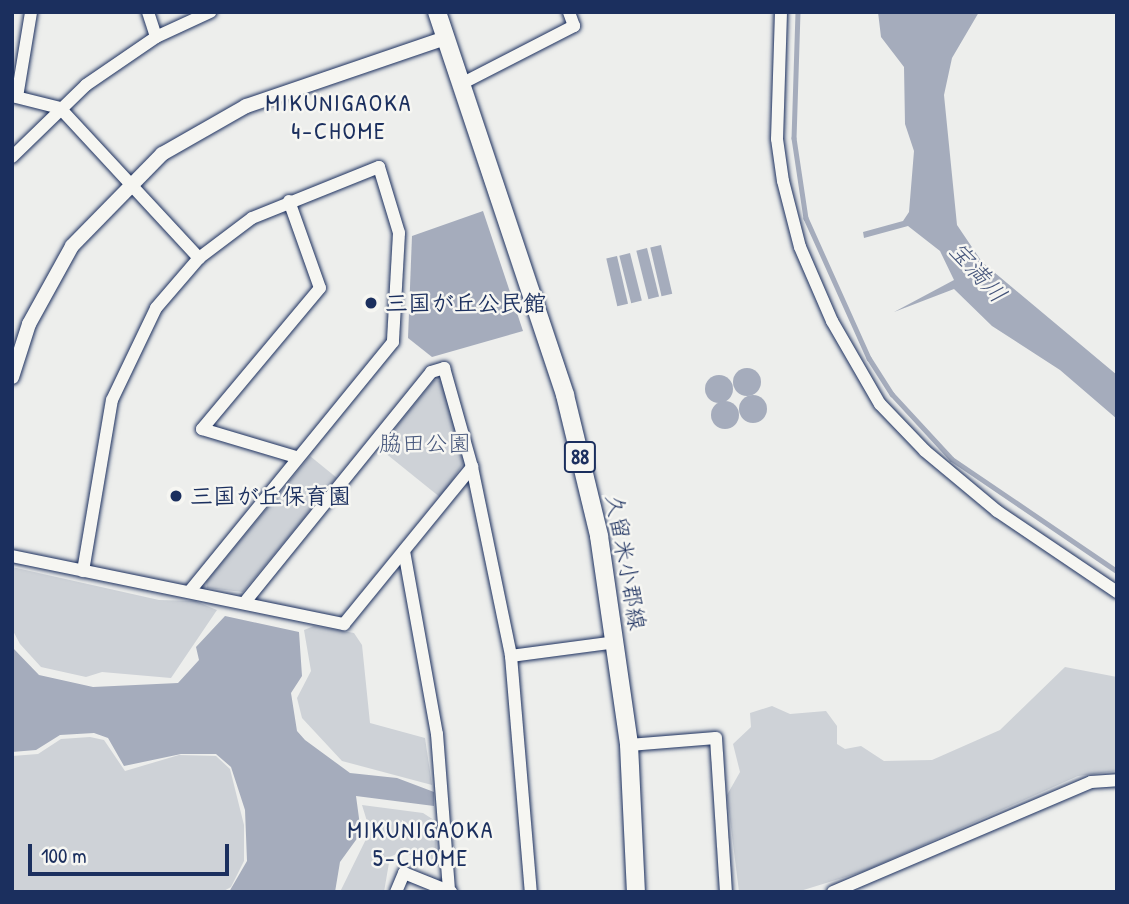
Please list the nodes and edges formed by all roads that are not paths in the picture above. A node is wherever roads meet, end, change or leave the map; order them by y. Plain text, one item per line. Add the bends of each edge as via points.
1 (31, 12) edge
2 (148, 12) edge
3 (210, 12) edge
4 (437, 12) edge
5 (569, 12) edge
6 (781, 12) edge
7 (156, 37) junction
8 (446, 38) junction
9 (463, 83) junction
10 (15, 97) edge
11 (60, 108) junction
12 (12, 157) edge
13 (131, 181) junction
14 (289, 201) junction
15 (199, 258) junction
16 (12, 377) edge
17 (296, 457) junction
18 (472, 467) junction
19 (404, 551) junction
20 (12, 556) edge
21 (83, 571) junction
22 (190, 591) junction
23 (1117, 592) edge
24 (244, 602) junction
25 (616, 642) junction
26 (511, 656) junction
27 (629, 745) junction
28 (1117, 780) edge
29 (450, 891) edge
30 (396, 892) edge
31 (531, 892) edge
32 (636, 892) edge
33 (726, 892) edge
34 (833, 892) edge

1 - 10 street
2 - 7 street
3 - 7 street
4 - 8 main road, 久留米小郡線 / 88
5 - 9 street via 574,26
6 - 23 street via 778,139 783,181 800,247 832,321 880,404 925,452 996,511
7 - 11 street
8 - 9 main road, 久留米小郡線 / 88
8 - 13 street via 246,106 192,134
9 - 25 main road, 久留米小郡線 / 88 via 565,395
10 - 11 street
11 - 12 street
11 - 13 street
13 - 15 street
13 - 16 street via 72,247 29,324
14 - 15 street via 252,218
14 - 17 street via 320,288 202,429
14 - 17 street via 379,167 400,256 393,342
15 - 21 street via 156,308 113,400
17 - 22 street
18 - 19 street
18 - 24 street via 444,368 431,372
18 - 26 street
19 - 24 street via 344,624
19 - 29 street via 437,734
20 - 21 street
21 - 22 street
22 - 24 street
25 - 26 street
25 - 27 main road, 久留米小郡線 / 88
26 - 31 street
27 - 32 main road, 久留米小郡線 / 88
27 - 33 street via 716,738
28 - 34 street via 1091,782
29 - 30 street via 404,873

